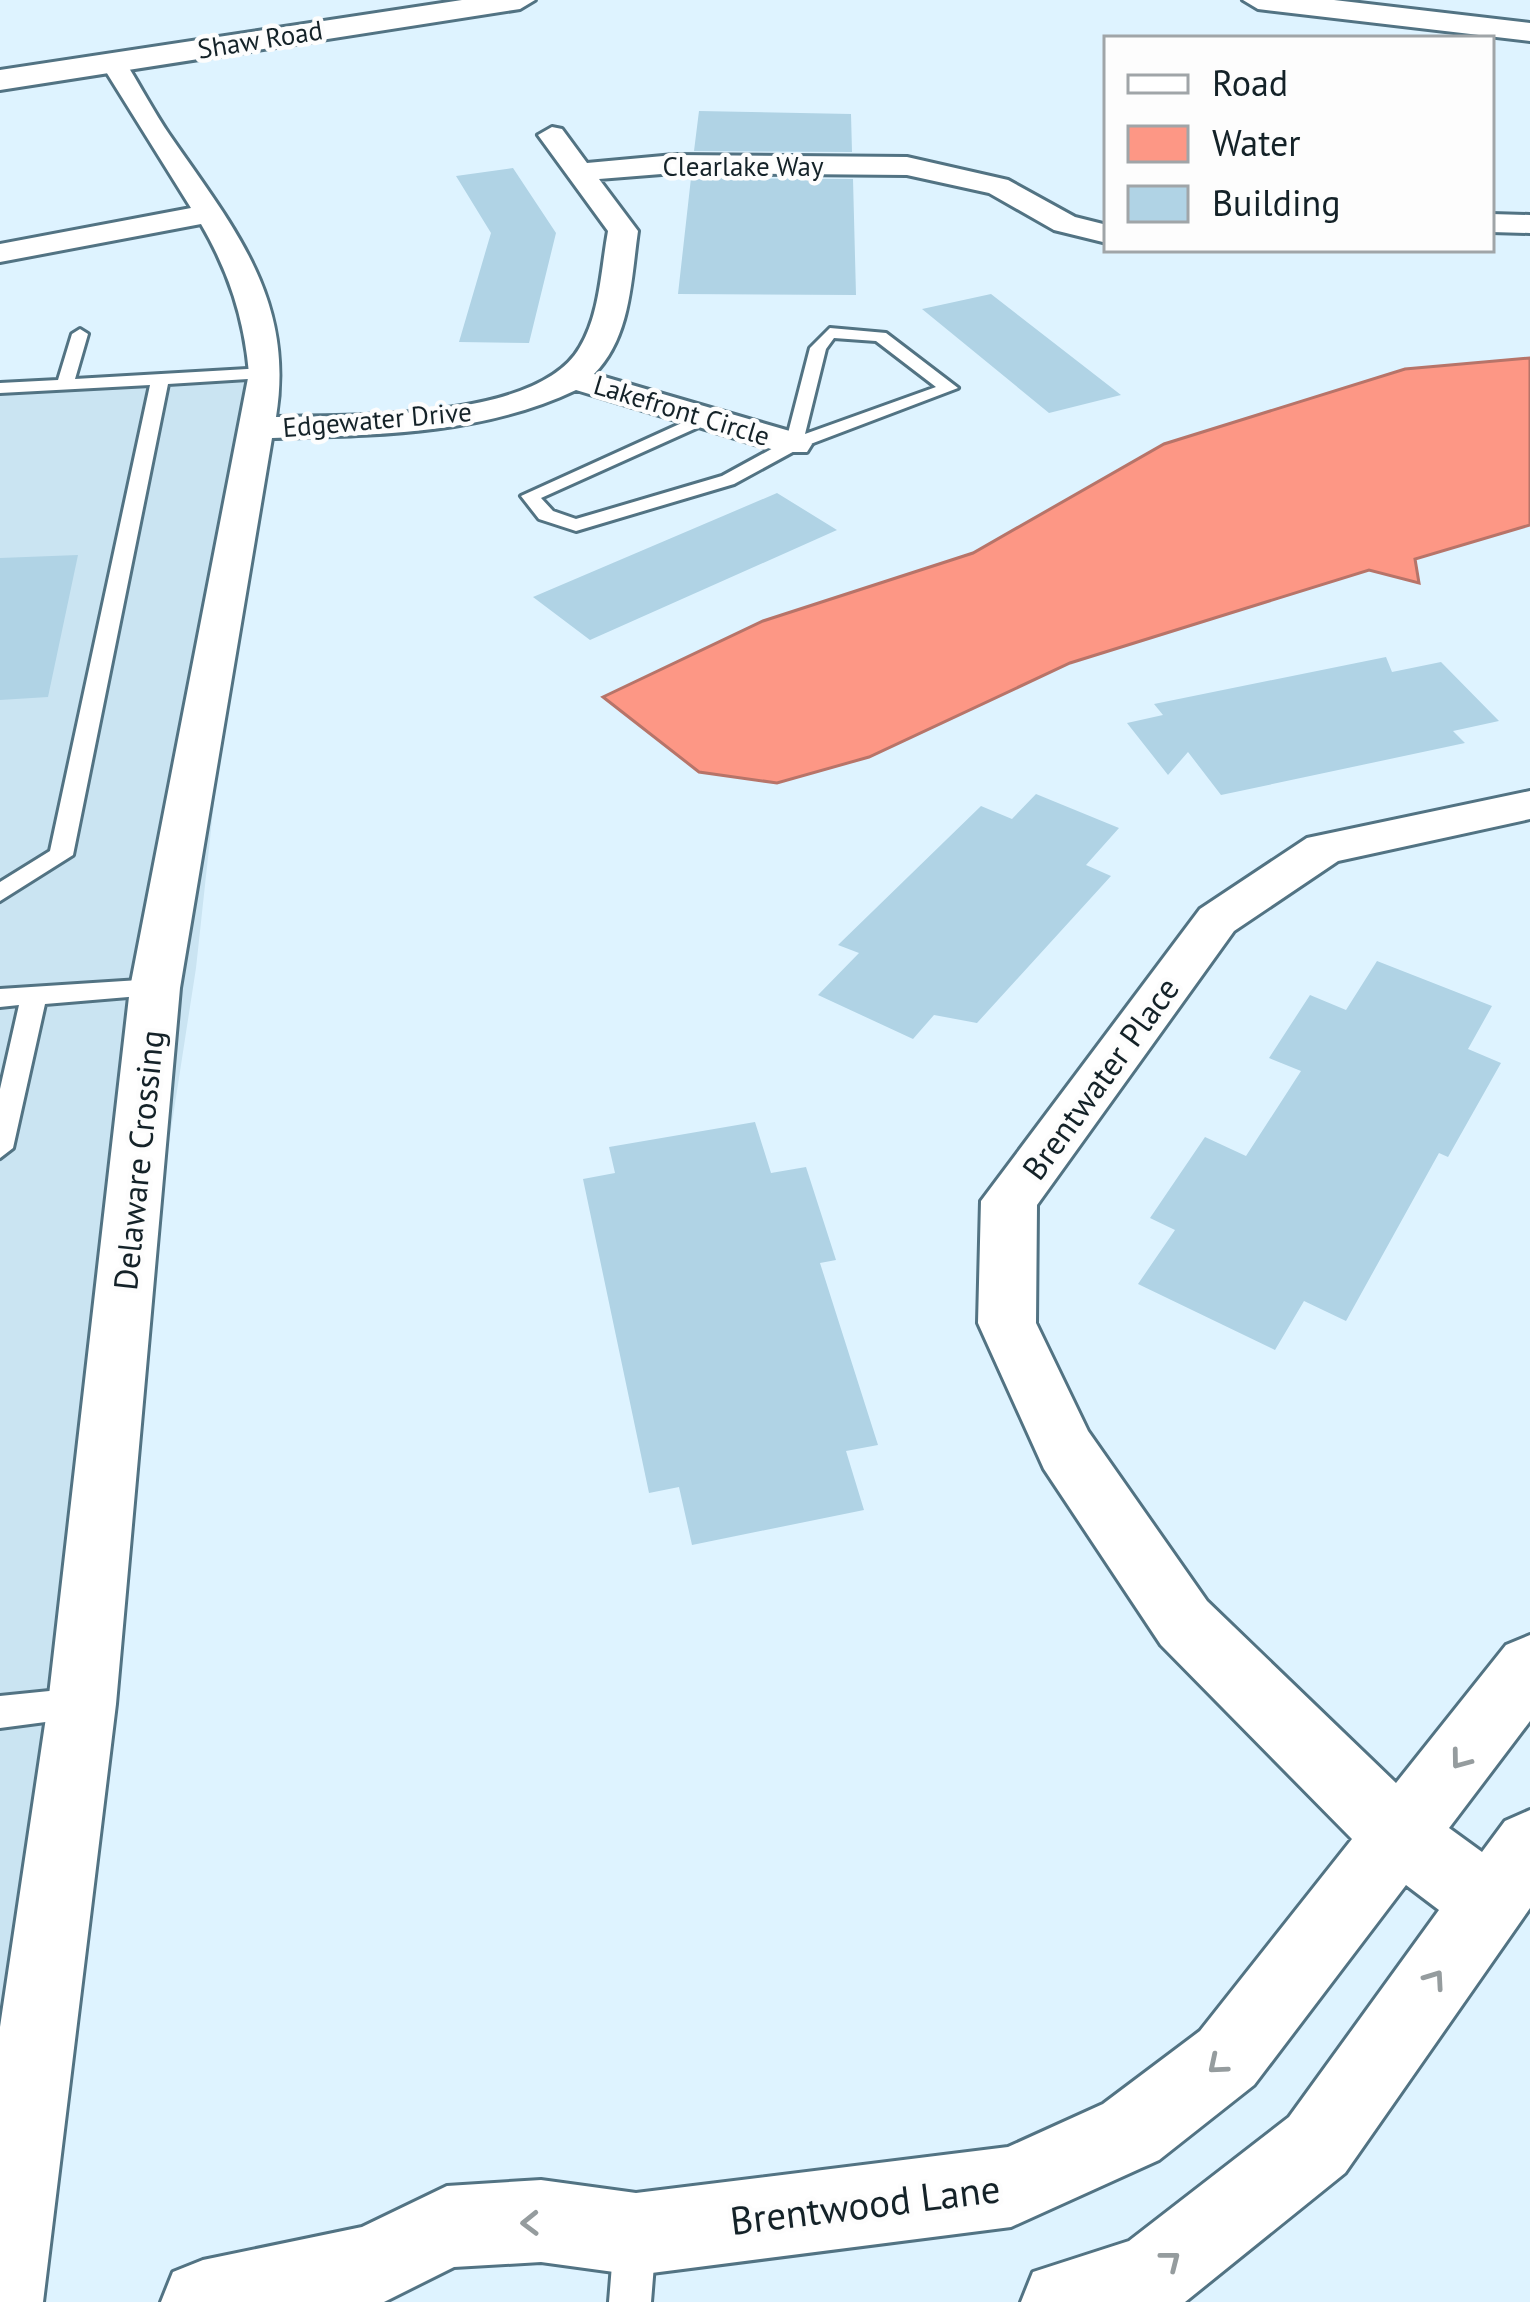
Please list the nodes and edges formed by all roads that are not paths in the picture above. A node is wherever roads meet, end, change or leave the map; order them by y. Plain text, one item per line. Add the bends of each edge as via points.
1 (520, 0) edge
2 (1258, 0) edge
3 (1530, 32) edge
4 (113, 62) junction
5 (0, 80) edge
6 (552, 135) dead end
7 (579, 172) junction
8 (209, 214) junction
9 (1494, 223) edge
10 (1530, 224) edge
11 (1104, 234) edge
12 (0, 253) edge
13 (80, 334) dead end
14 (266, 374) junction
15 (569, 377) junction
16 (160, 379) junction
17 (65, 384) junction
18 (0, 388) edge
19 (706, 417) junction
20 (256, 428) junction
21 (794, 444) junction
22 (1530, 805) edge
23 (0, 893) edge
24 (155, 988) junction
25 (34, 996) junction
26 (0, 998) edge
27 (0, 1148) edge
28 (1530, 1667) edge
29 (82, 1704) junction
30 (0, 1712) edge
31 (1402, 1838) junction
32 (1510, 1874) edge
33 (633, 2268) edge
34 (369, 2284) edge
35 (1, 2302) edge
36 (203, 2302) edge
37 (1063, 2302) edge

1 - 4 main road, Shaw Road
2 - 3 main road
4 - 5 main road, Shaw Road
4 - 8 street, Delaware Crossing via 136,111
6 - 7 street
7 - 11 street, Clearlake Way via 674,164 907,166 998,186 1065,224
7 - 15 street via 623,232 607,322 590,360
8 - 12 street
8 - 14 street, Delaware Crossing via 262,317
9 - 10 street
13 - 17 lane
14 - 16 lane
14 - 20 street, Delaware Crossing
15 - 19 street, Lakefront Circle
15 - 20 street, Edgewater Drive via 554,389 447,418
16 - 17 lane
16 - 23 lane via 61,855
17 - 18 lane
19 - 21 street, Lakefront Circle
19 - 21 lane via 530,496 546,515 576,525 728,480
20 - 24 street, Delaware Crossing
21 - 21 lane via 886,414 949,388 880,336 830,333 818,348
22 - 31 street, Brentwater Place via 1323,849 1217,920 1009,1201 1007,1323 1066,1450 1184,1623
24 - 25 lane
24 - 29 street, Delaware Crossing
25 - 26 lane
25 - 27 lane
28 -> 31 street, Brentwood Lane
29 - 30 lane
29 - 35 street, Delaware Crossing
31 - 32 street, Brentwater Place
31 -> 33 street, Brentwood Lane via 1227,2058 1131,2132 1011,2187
37 -> 32 street via 1150,2276 1317,2145
33 -> 34 street, Brentwood Lane via 541,2221 447,2227
34 - 36 street, Brentwood Lane

